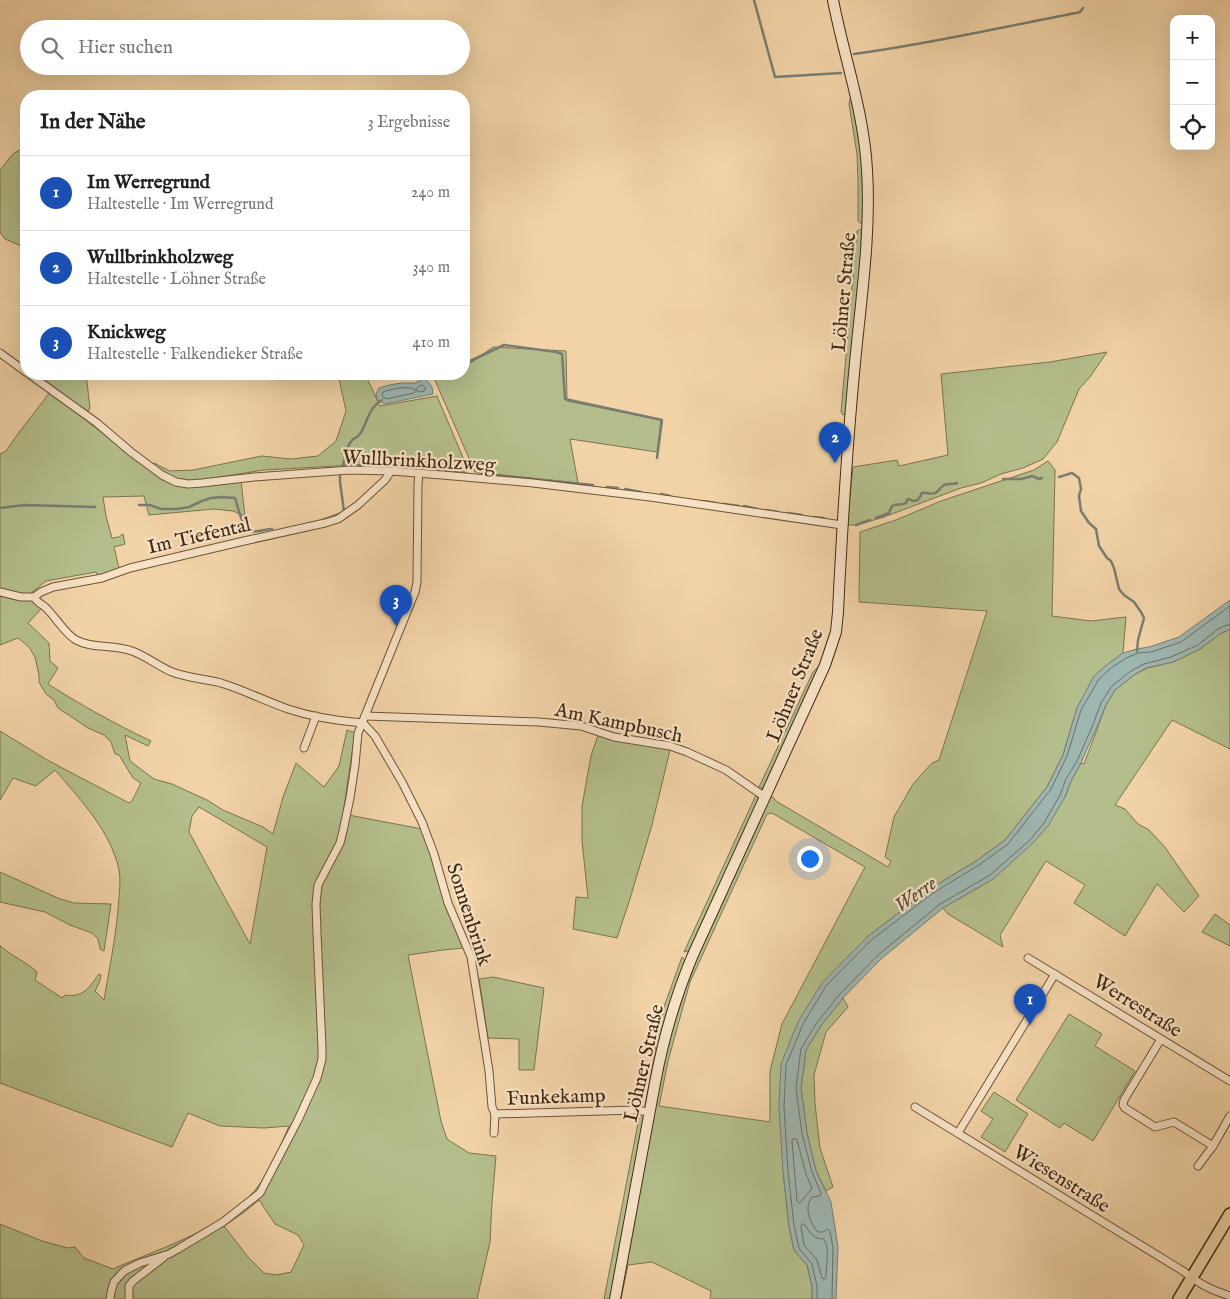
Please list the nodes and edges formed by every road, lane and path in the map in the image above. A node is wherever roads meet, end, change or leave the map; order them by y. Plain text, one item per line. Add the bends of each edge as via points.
1 (833, 0) edge
2 (0, 353) edge
3 (20, 367) edge
4 (38, 380) edge
5 (390, 471) junction
6 (419, 473) junction
7 (842, 524) junction
8 (0, 592) edge
9 (34, 597) junction
10 (316, 716) junction
11 (364, 720) junction
12 (304, 748) dead end
13 (765, 797) junction
14 (1028, 958) dead end
15 (1055, 974) junction
16 (1161, 1039) junction
17 (1230, 1081) edge
18 (915, 1107) dead end
19 (649, 1112) junction
20 (495, 1114) junction
21 (1230, 1116) edge
22 (494, 1133) dead end
23 (958, 1133) junction
24 (1212, 1146) junction
25 (1198, 1166) dead end
26 (1230, 1214) edge
27 (169, 1254) junction
28 (1192, 1278) junction
29 (1230, 1296) edge
30 (110, 1299) edge
31 (129, 1299) edge
32 (615, 1299) edge
33 (1179, 1299) edge

1 - 7 main road, Löhner Straße via 861,121 867,194
2 - 3 street, Wullbrinkholzweg
4 - 5 street, Wullbrinkholzweg via 162,476 176,482 188,484 350,470
5 - 6 street, Wullbrinkholzweg
5 - 9 street, Im Tiefental via 358,506 338,519 130,568 102,578 53,587
6 - 7 street, Wullbrinkholzweg via 640,496
6 - 11 street via 415,592
7 - 13 main road, Löhner Straße via 838,612 833,644
8 - 9 street
9 - 10 street, Am Kampbusch via 77,641 131,650 182,675 221,683 286,709
10 - 11 street, Am Kampbusch
10 - 12 street
11 - 13 street, Am Kampbusch via 539,722 582,726 614,737 687,752 726,770
11 - 20 street, Sonnenbrink via 376,736 422,822 448,903 471,957
11 - 27 street via 358,733 353,781 340,843 318,885 322,1059 317,1078 260,1193 224,1222
13 - 19 main road, Löhner Straße via 674,1004
14 - 15 street, Werrestraße
15 - 16 street, Werrestraße
15 - 23 street
16 - 17 street, Werrestraße
16 - 24 street via 1122,1105 1155,1127 1174,1122
18 - 23 street, Wiesenstraße
19 - 20 street, Funkekamp
19 - 32 main road, Löhner Straße
20 - 22 street, Sonnenbrink
21 - 24 street
23 - 28 street, Wiesenstraße
24 - 25 street
26 - 28 main road
27 - 30 street via 124,1271 114,1282
27 - 31 street via 133,1281 129,1286
28 - 29 street, Wiesenstraße
28 - 33 main road

